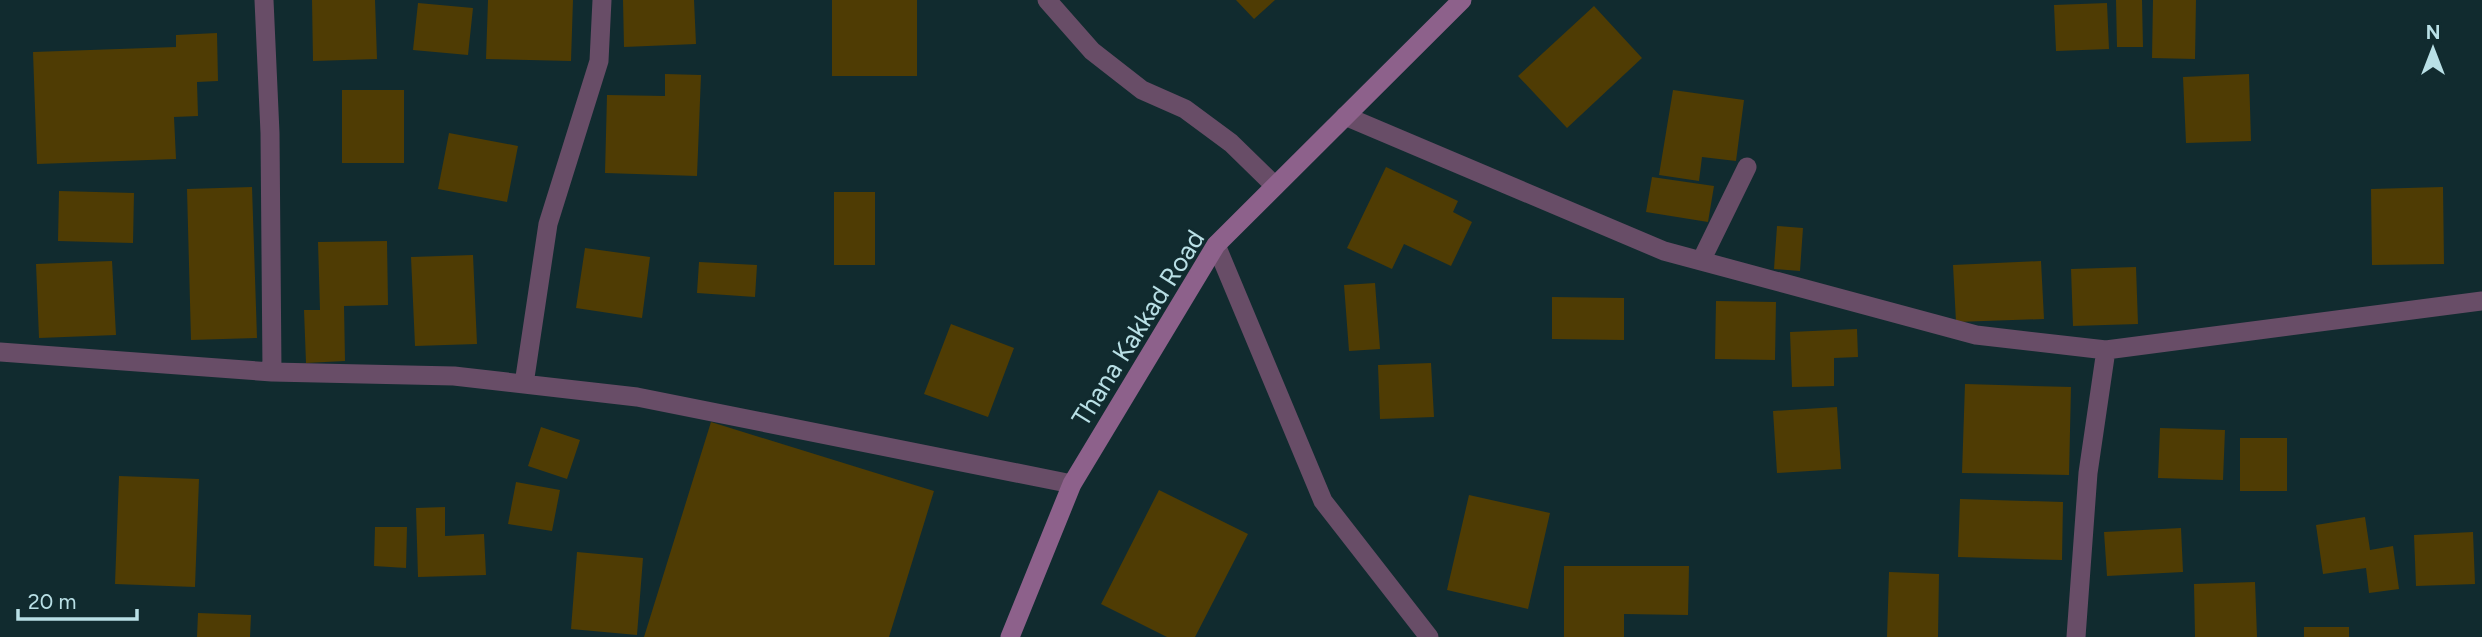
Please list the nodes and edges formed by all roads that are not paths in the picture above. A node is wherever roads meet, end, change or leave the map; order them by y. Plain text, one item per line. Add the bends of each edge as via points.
1 (264, 0) edge
2 (602, 0) edge
3 (1047, 0) edge
4 (1462, 0) edge
5 (1345, 116) junction
6 (1747, 167) dead end
7 (1275, 187) junction
8 (1216, 246) junction
9 (1701, 261) junction
10 (2482, 301) edge
11 (2106, 350) junction
12 (0, 352) edge
13 (272, 372) junction
14 (524, 384) junction
15 (1072, 484) junction
16 (1010, 637) edge
17 (1429, 637) edge
18 (2077, 637) edge

1 - 13 street
2 - 14 street via 599,61 548,224
3 - 7 street via 1091,51 1142,90 1185,109 1231,143
4 - 5 main road, Thana Kakkad Road
5 - 7 main road, Thana Kakkad Road
5 - 9 street via 1664,251
6 - 9 street
7 - 8 main road, Thana Kakkad Road
8 - 15 main road, Thana Kakkad Road
8 - 17 street via 1323,501
9 - 11 street via 1976,335
10 - 11 street
11 - 18 street via 2088,473
12 - 13 street
13 - 14 street via 454,376
14 - 15 street via 637,397
15 - 16 main road, Thana Kakkad Road

